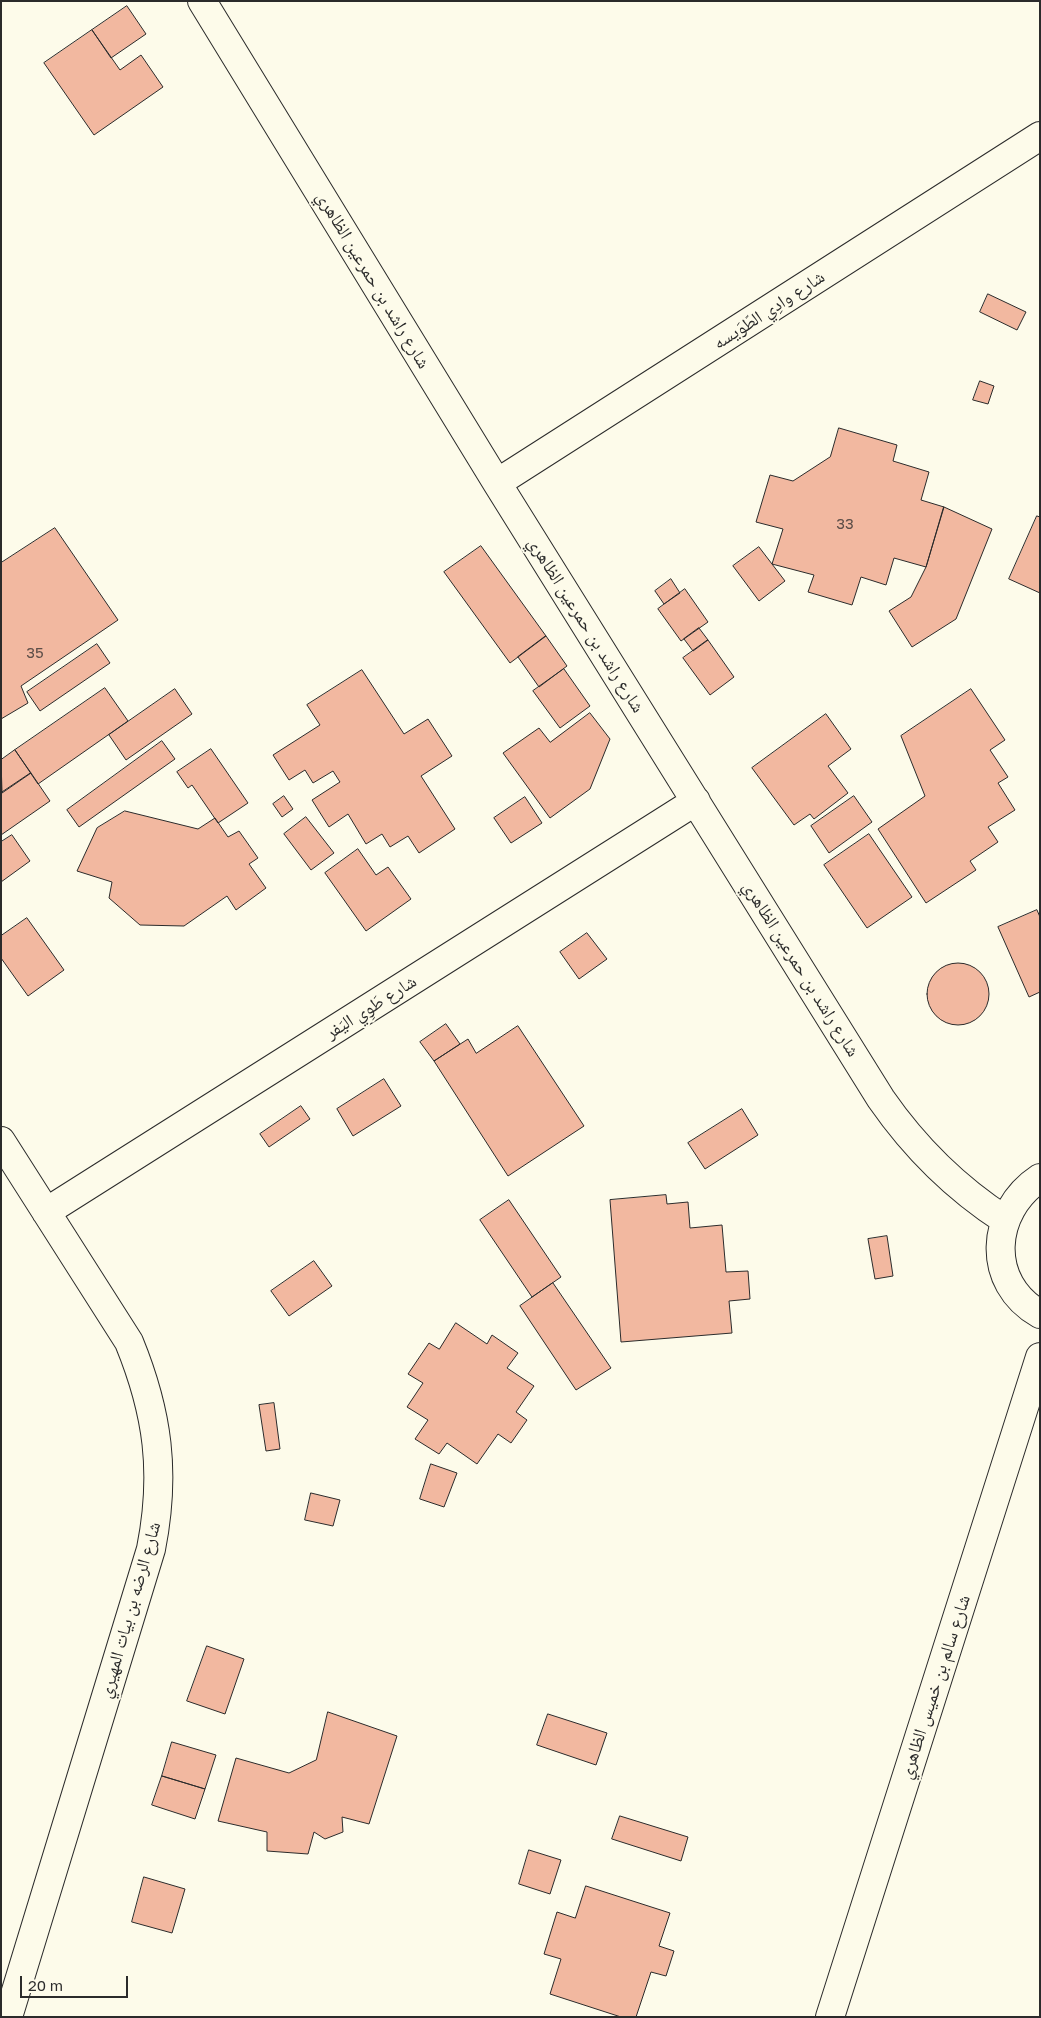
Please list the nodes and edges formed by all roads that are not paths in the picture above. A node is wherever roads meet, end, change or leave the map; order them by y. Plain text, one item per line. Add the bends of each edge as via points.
1 (202, 1) edge
2 (1036, 147) edge
3 (497, 483) junction
4 (696, 801) junction
5 (1, 1141) edge
6 (1040, 1178) edge
7 (46, 1212) junction
8 (1004, 1220) junction
9 (1040, 1314) edge
10 (1040, 1357) edge
11 (8, 2017) edge
12 (830, 2017) edge

1 - 3 street, شارع راشد بن حمرعين الظاهري
2 - 3 street, شارع وادِي الطّوَيسه
3 - 4 street, شارع راشد بن حمرعين الظاهري
4 - 7 street, شارع طَوِي اليَفر
4 - 8 street, شارع راشد بن حمرعين الظاهري via 901,1128 949,1178
5 - 7 street, شارع الرضه بن بيات المهيري
6 - 8 street via 1014,1202
7 - 11 street, شارع الرضه بن بيات المهيري via 111,1311 142,1374 152,1408 160,1479 158,1515 151,1550
8 - 9 street via 1000,1244 1003,1268 1013,1290 1030,1309
10 - 12 street, شارع سالم بن خميس الظاهري

